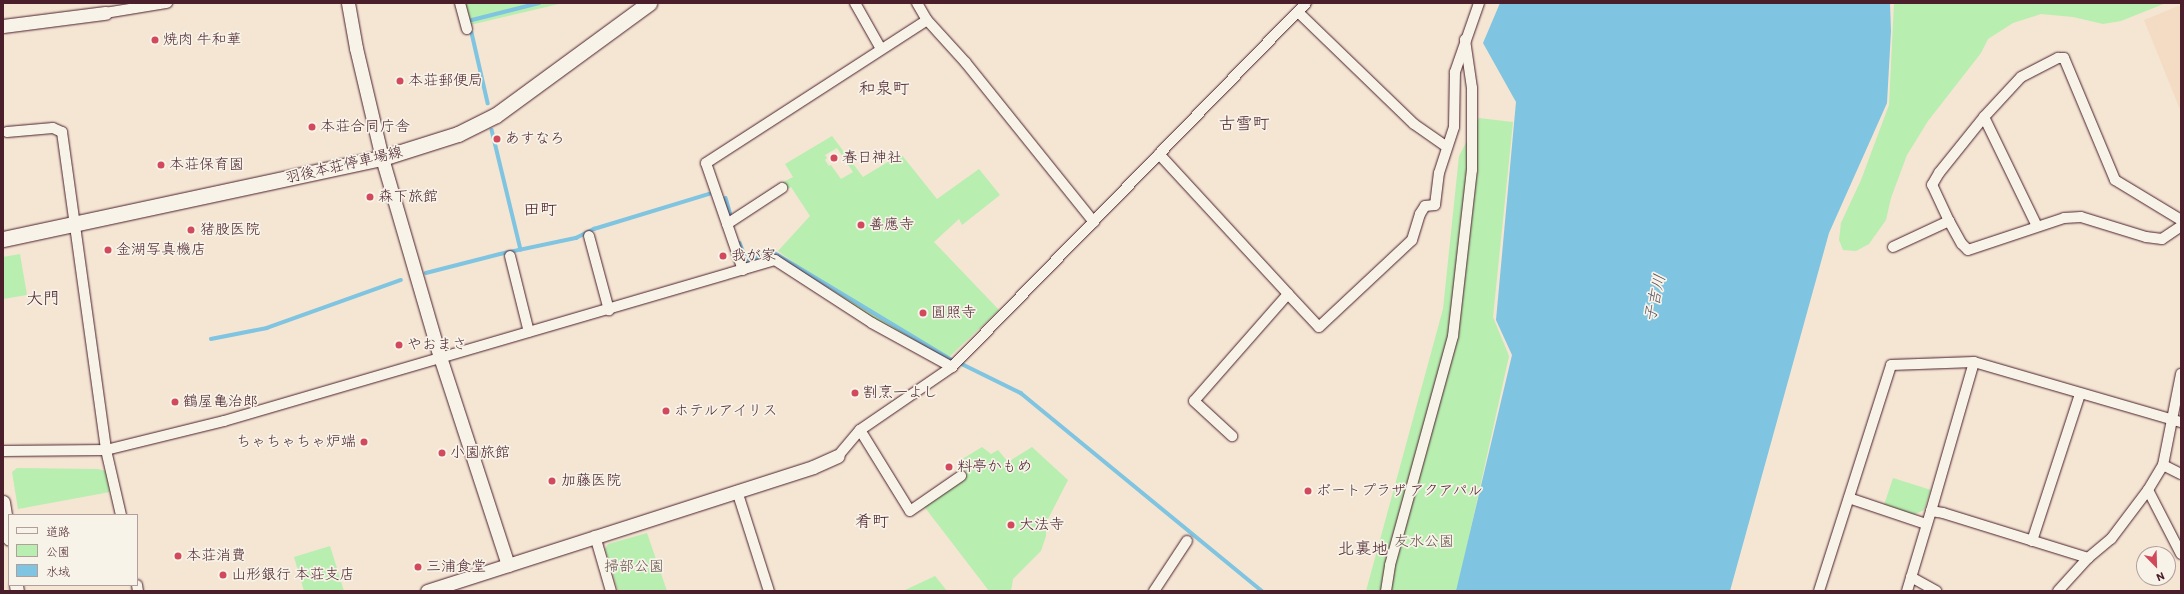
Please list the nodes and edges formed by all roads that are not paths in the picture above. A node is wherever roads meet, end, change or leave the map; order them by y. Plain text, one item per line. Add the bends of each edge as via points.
1 (167, 3) edge
2 (348, 3) edge
3 (460, 3) edge
4 (649, 3) edge
5 (855, 3) edge
6 (917, 3) edge
7 (1306, 3) edge
8 (1479, 3) edge
9 (1298, 12) junction
10 (105, 13) joint
11 (927, 20) junction
12 (3, 26) edge
13 (467, 29) dead end
14 (1466, 40) junction
15 (881, 49) junction
16 (1984, 117) junction
17 (7, 132) dead end
18 (1448, 147) junction
19 (1159, 154) junction
20 (382, 158) junction
21 (782, 188) dead end
22 (2181, 220) edge
23 (1949, 221) junction
24 (1094, 222) junction
25 (76, 223) junction
26 (727, 224) junction
27 (2037, 226) junction
28 (2181, 226) edge
29 (589, 236) dead end
30 (3, 239) edge
31 (1893, 247) dead end
32 (510, 256) dead end
33 (743, 270) junction
34 (1288, 294) junction
35 (609, 310) junction
36 (529, 332) junction
37 (440, 357) junction
38 (1974, 362) junction
39 (952, 367) junction
40 (2181, 374) edge
41 (2080, 394) junction
42 (2176, 421) edge
43 (860, 430) junction
44 (1232, 436) dead end
45 (106, 450) junction
46 (3, 451) edge
47 (838, 456) joint
48 (2163, 465) junction
49 (2181, 474) edge
50 (961, 476) dead end
51 (2148, 490) junction
52 (737, 491) junction
53 (1849, 498) junction
54 (3, 502) edge
55 (1931, 511) junction
56 (121, 514) edge
57 (1926, 524) junction
58 (8, 533) edge
59 (595, 536) junction
60 (1187, 541) dead end
61 (2032, 541) junction
62 (2181, 554) edge
63 (2088, 558) junction
64 (508, 565) junction
65 (1911, 577) junction
66 (427, 591) edge
67 (611, 591) edge
68 (769, 591) edge
69 (1154, 591) edge
70 (1386, 591) edge
71 (1819, 591) edge
72 (1906, 591) edge
73 (1936, 591) edge
74 (2058, 591) edge

1 - 10 street
2 - 20 street
3 - 13 street
4 - 20 main road, 羽後本荘停車場線 via 496,115 458,134
5 - 15 street
6 - 11 street
7 - 9 street
8 - 14 street
9 - 18 street via 1414,124
9 - 19 street
10 - 12 street
11 - 15 street
11 - 24 street via 966,63
14 - 18 street via 1455,72 1454,127
14 - 70 street via 1472,88 1472,170 1453,336 1390,566
15 - 26 street via 706,163
16 - 22 street via 2021,78 2058,58 2064,58 2115,180
16 - 23 street via 1932,185
16 - 27 street
17 - 25 street via 53,128 62,132
18 - 34 street via 1439,173 1436,205 1425,206 1412,240 1356,294 1319,327
19 - 24 street
19 - 34 street
20 - 25 main road, 羽後本荘停車場線
20 - 37 street
21 - 26 street
23 - 27 street via 1968,250
23 - 31 street
24 - 39 street
25 - 30 main road, 羽後本荘停車場線
25 - 45 street
26 - 33 street
27 - 28 street via 2064,218 2081,217 2146,237 2162,238
29 - 35 street
32 - 36 street
33 - 35 street
33 - 39 street via 775,260 872,323
34 - 44 street via 1194,400
35 - 36 street
36 - 37 street
37 - 45 street via 224,421
37 - 64 street
38 - 41 street
38 - 53 street via 1890,365
38 - 55 street
39 - 43 street
40 - 42 street
41 - 42 street
41 - 61 street
42 - 48 street
43 - 47 street
43 - 50 street via 910,511
45 - 46 street
45 - 56 street
47 - 52 street via 813,467
48 - 49 street
48 - 51 street
51 - 62 street
51 - 63 street via 2111,539
52 - 59 street
52 - 68 street
53 - 57 street
53 - 71 street
54 - 58 street
55 - 57 street
55 - 61 street
57 - 65 street
59 - 64 street
59 - 67 street
60 - 69 street
61 - 63 street
63 - 74 street
64 - 66 street
65 - 72 street
65 - 73 street

